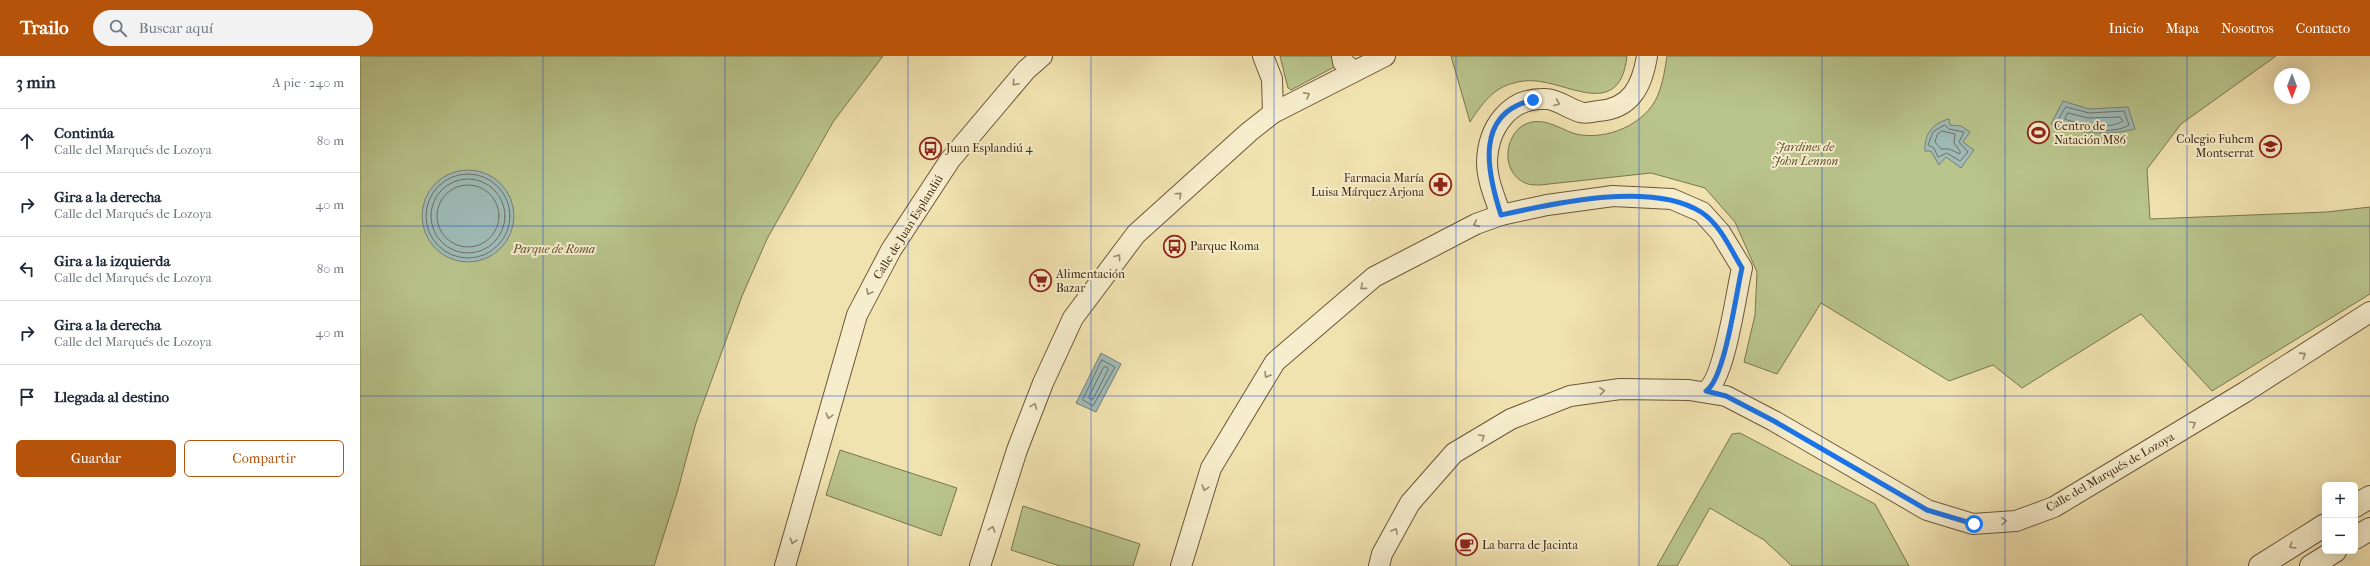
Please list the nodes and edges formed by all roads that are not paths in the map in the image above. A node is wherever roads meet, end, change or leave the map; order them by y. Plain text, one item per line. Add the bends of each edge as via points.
1 (1042, 56) edge
2 (1263, 56) edge
3 (1385, 56) edge
4 (1647, 56) edge
5 (1347, 63) edge
6 (1273, 113) junction
7 (1501, 215) junction
8 (2370, 312) edge
9 (1706, 391) junction
10 (2370, 497) edge
11 (2358, 504) edge
12 (2322, 527) edge
13 (2370, 529) edge
14 (2358, 536) edge
15 (2330, 554) edge
16 (785, 566) edge
17 (980, 566) edge
18 (1181, 566) edge
19 (1379, 566) edge
20 (2260, 566) edge
21 (2311, 566) edge

1 -> 16 street, Calle de Juan Esplandiú via 1026,70 950,160 891,250 859,311
2 - 6 street via 1272,79
3 - 5 street
7 -> 4 street via 1487,162 1493,130 1503,114 1521,103 1547,99 1581,113 1609,111 1623,105 1634,96 1642,81
6 -> 5 street
17 -> 6 street via 1031,413 1073,318 1136,234
7 - 9 street via 1547,205 1613,196 1672,199 1702,212 1720,232 1742,268 1728,338 1717,376 1711,388
7 -> 18 street via 1476,224 1374,277 1275,362 1211,468
9 -> 8 street, Calle del Marqués de Lozoya via 1726,396 1774,421 1927,510 1974,524 2016,520 2054,507 2245,392
19 -> 9 street, Calle del Marqués de Lozoya via 1382,554 1410,503 1454,453 1510,419 1548,403 1595,391
10 - 11 street
12 -> 20 street
13 - 14 street
15 - 21 street

